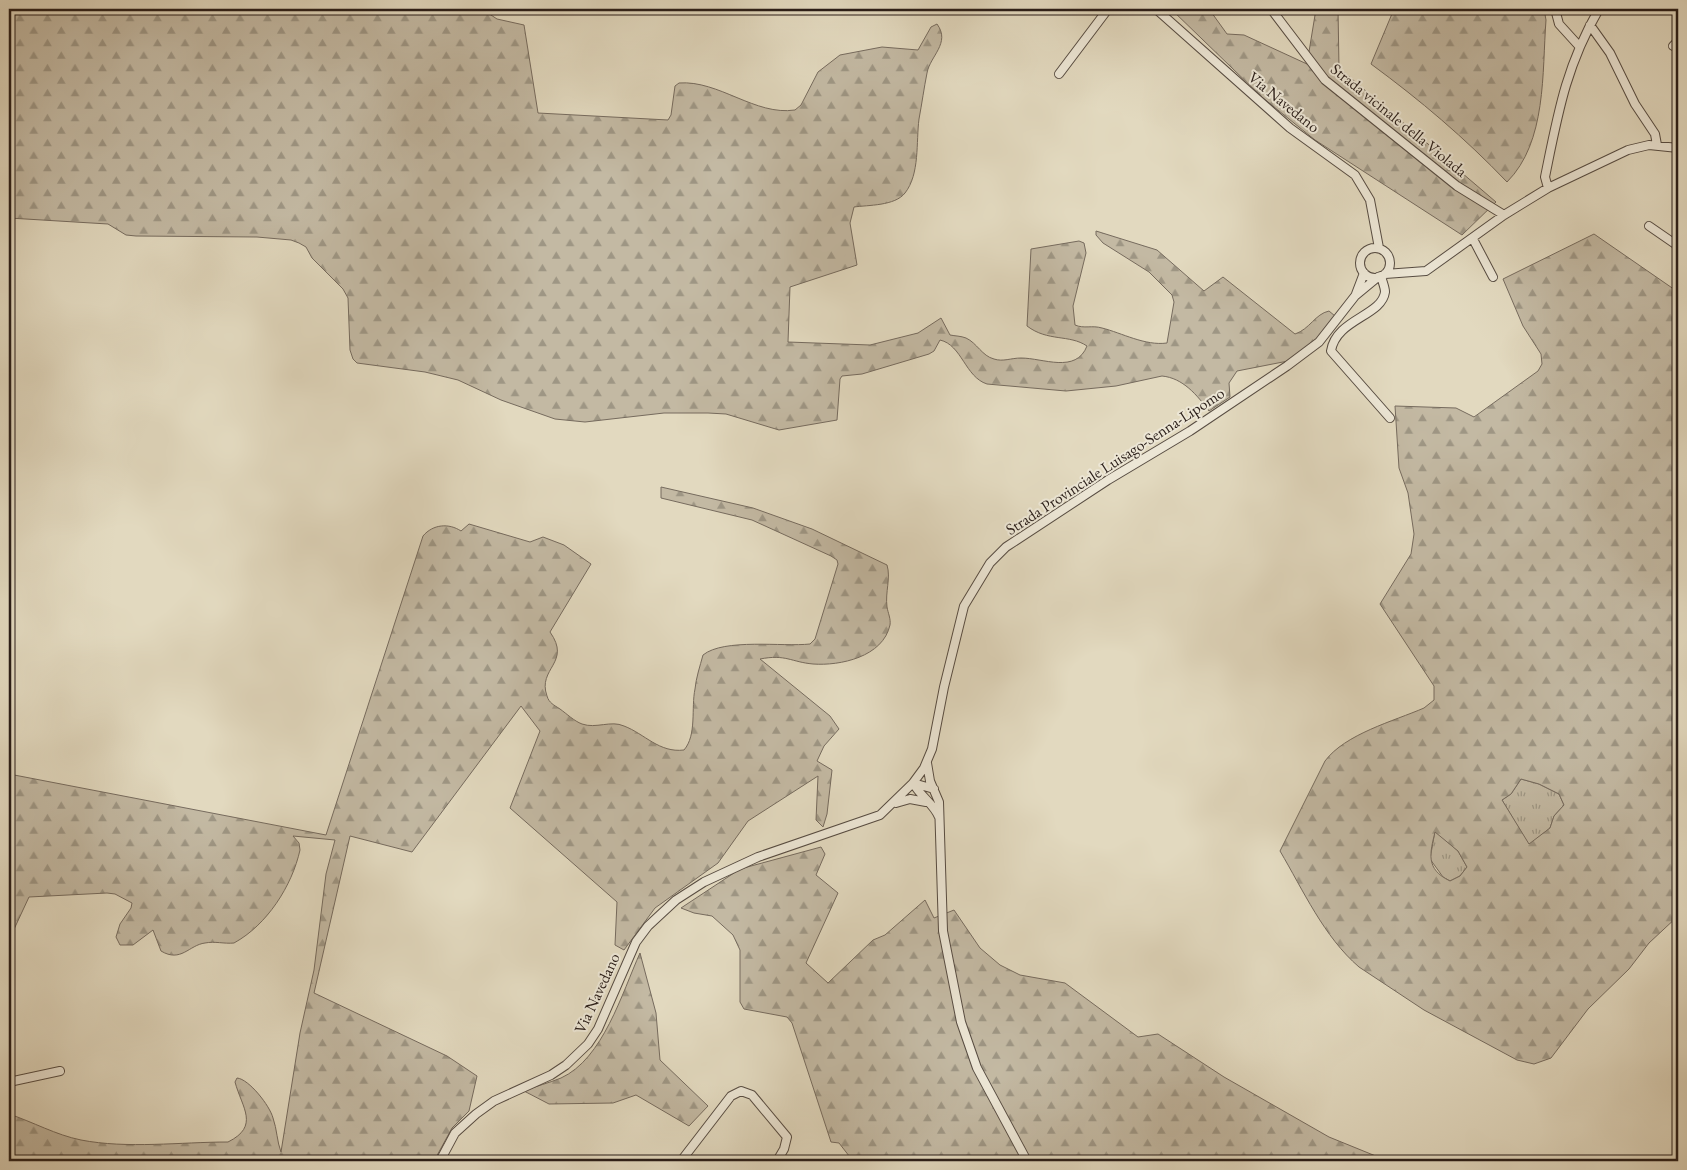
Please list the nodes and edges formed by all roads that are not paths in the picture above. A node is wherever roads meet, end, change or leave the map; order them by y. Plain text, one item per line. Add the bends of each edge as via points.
1 (1108, 9) edge
2 (1156, 9) edge
3 (1271, 9) edge
4 (1555, 9) edge
5 (1599, 9) edge
6 (1590, 25) junction
7 (1579, 46) junction
8 (1059, 74) dead end
9 (1658, 145) junction
10 (1678, 148) edge
11 (1548, 188) junction
12 (1504, 215) junction
13 (1649, 226) dead end
14 (1374, 227) junction
15 (1473, 239) junction
16 (1678, 246) edge
17 (1379, 248) junction
18 (1368, 250) junction
19 (1390, 260) junction
20 (1403, 272) junction
21 (1364, 273) junction
22 (1381, 276) junction
23 (1492, 277) dead end
24 (1355, 296) junction
25 (1390, 418) dead end
26 (926, 763) junction
27 (914, 783) junction
28 (934, 789) junction
29 (926, 802) junction
30 (894, 804) junction
31 (940, 821) junction
32 (60, 1071) dead end
33 (9, 1082) edge
34 (440, 1161) edge
35 (681, 1161) edge
36 (777, 1161) edge
37 (1026, 1161) edge

1 - 8 street
2 - 14 street, Via Navedano via 1290,128 1355,175 1370,200
3 - 12 street, Strada vicinale della Violada via 1325,80 1457,186
4 - 7 street via 1559,24
5 - 6 street
6 - 7 street
6 - 9 street via 1610,53
7 - 11 street via 1561,98 1545,177
9 - 10 street
9 - 11 street via 1628,150
11 - 12 street
12 - 15 street
13 - 16 street
14 - 17 street, Via Navedano
14 - 18 street, Via Navedano
15 - 20 street via 1426,271
15 - 23 street
17 - 18 street
17 - 19 street via 1388,254
18 - 21 street via 1361,259
19 - 20 street
19 - 22 street via 1389,268
20 - 22 street
21 - 22 street via 1372,277
21 - 24 street, Strada Provinciale Luisago-Senna-Lipomo
22 - 24 street, Strada Provinciale Luisago-Senna-Lipomo
22 - 25 street via 1385,290 1382,300 1342,329 1332,342 1331,351
24 - 26 street, Strada Provinciale Luisago-Senna-Lipomo via 1320,342 1190,431 1006,547 990,563 964,606 932,749
26 - 27 street, Strada Provinciale Luisago-Senna-Lipomo
26 - 28 street
27 - 28 street
27 - 29 street
27 - 30 street, Strada Provinciale Luisago-Senna-Lipomo
28 - 31 street via 939,802
29 - 30 street via 910,799
29 - 31 street via 934,808
30 - 34 street, Via Navedano via 863,822 730,869 676,900 648,926 632,950 598,1029 577,1056 551,1074 483,1108 455,1133
31 - 37 street via 943,931 961,1022 977,1068
32 - 33 street
35 - 36 street via 730,1096 741,1091 752,1096 784,1133 787,1142

